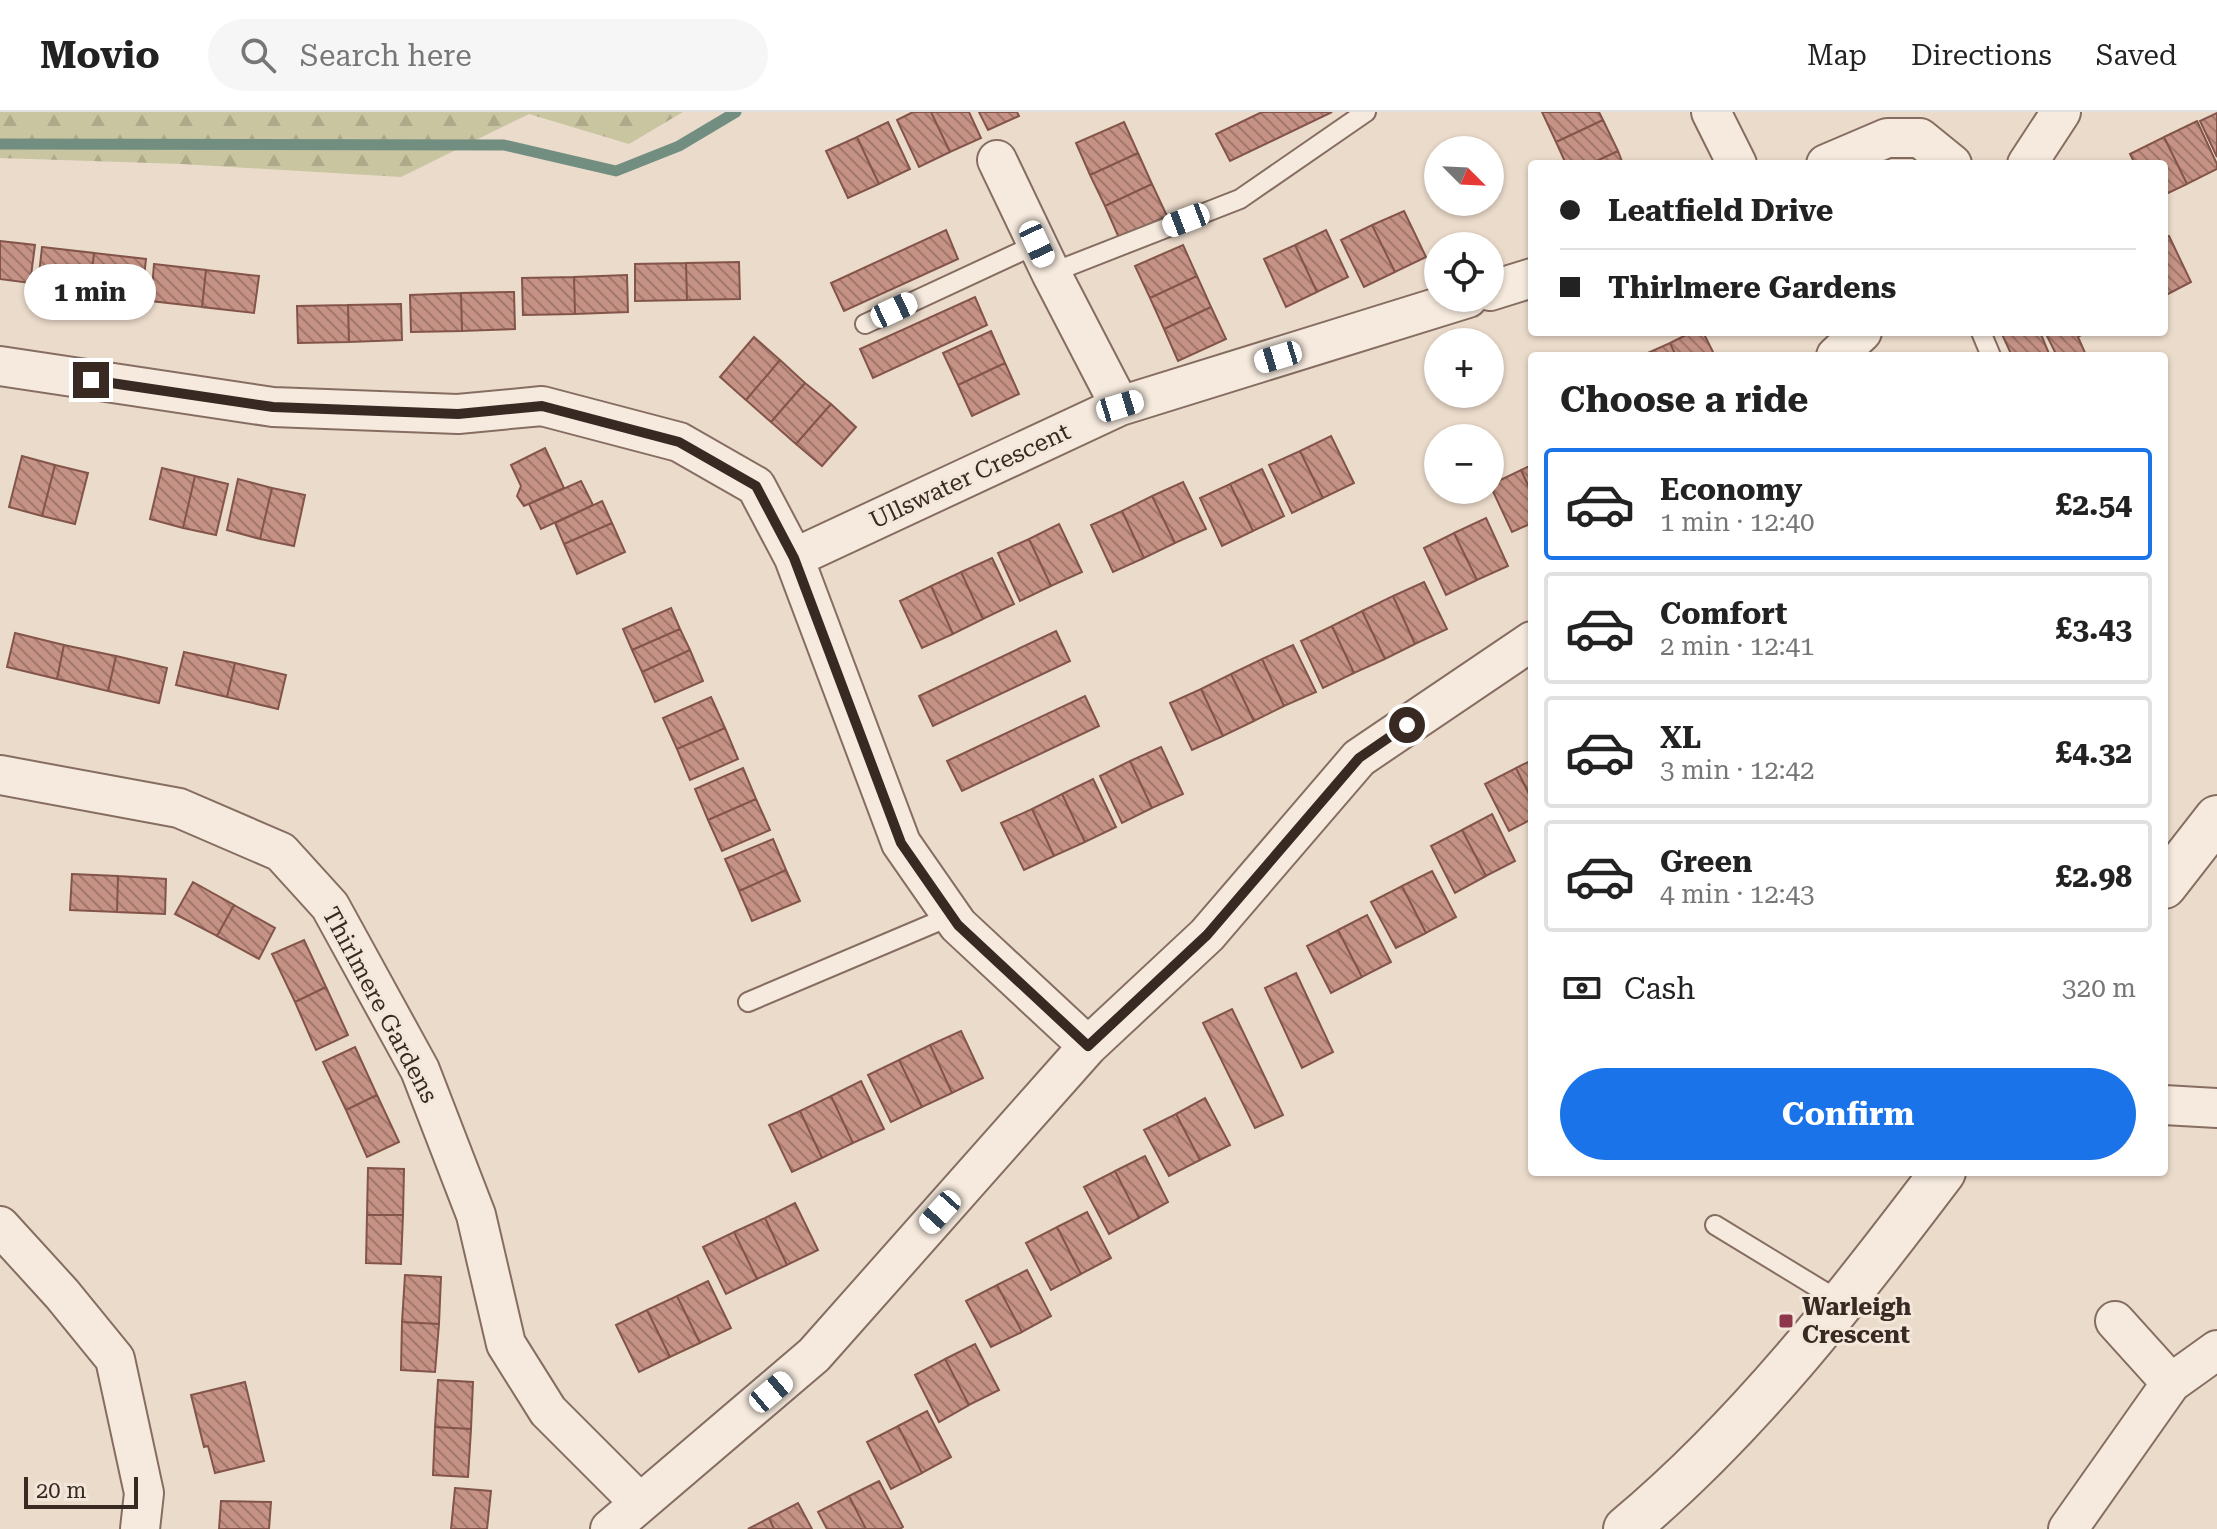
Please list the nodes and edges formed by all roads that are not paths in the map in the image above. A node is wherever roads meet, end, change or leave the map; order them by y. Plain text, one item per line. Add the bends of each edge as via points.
1 (1366, 112) edge
2 (1711, 112) edge
3 (2061, 112) edge
4 (997, 160) dead end
5 (1735, 160) edge
6 (1835, 160) edge
7 (1947, 160) edge
8 (2030, 160) edge
9 (1044, 258) junction
10 (1528, 279) edge
11 (1504, 287) edge
12 (1424, 312) edge
13 (865, 324) dead end
14 (1858, 336) edge
15 (1840, 352) edge
16 (0, 366) edge
17 (1120, 406) junction
18 (794, 558) junction
19 (1528, 644) edge
20 (0, 775) edge
21 (2217, 818) edge
22 (2168, 881) edge
23 (951, 916) junction
24 (748, 1002) dead end
25 (1088, 1046) junction
26 (2168, 1105) edge
27 (2217, 1108) edge
28 (1940, 1176) edge
29 (1715, 1225) dead end
30 (0, 1226) edge
31 (1843, 1303) junction
32 (2115, 1321) dead end
33 (2217, 1350) edge
34 (2171, 1383) junction
35 (640, 1503) junction
36 (140, 1529) edge
37 (610, 1529) edge
38 (1626, 1529) edge
39 (2068, 1529) edge

1 - 9 lane via 1240,199
2 - 5 street
3 - 8 street
4 - 9 street
6 - 7 street via 1887,138 1920,138
9 - 13 lane
9 - 17 street
10 - 11 street
12 - 17 street, Ullswater Crescent
14 - 15 street
16 - 18 street via 273,407 458,414 542,406 679,442 756,486
17 - 18 street, Ullswater Crescent
18 - 23 street via 901,843
19 - 25 street via 1359,758 1207,935
20 - 35 street, Thirlmere Gardens via 179,808 281,852 330,906 420,1070 476,1215 506,1344 548,1411
21 - 22 street
23 - 24 lane
23 - 25 street
25 - 35 street via 814,1355
26 - 27 street
28 - 31 street
29 - 31 lane
30 - 36 street via 115,1359 144,1493
31 - 38 street via 1732,1429
32 - 34 street
33 - 34 street
34 - 39 street
35 - 37 street

